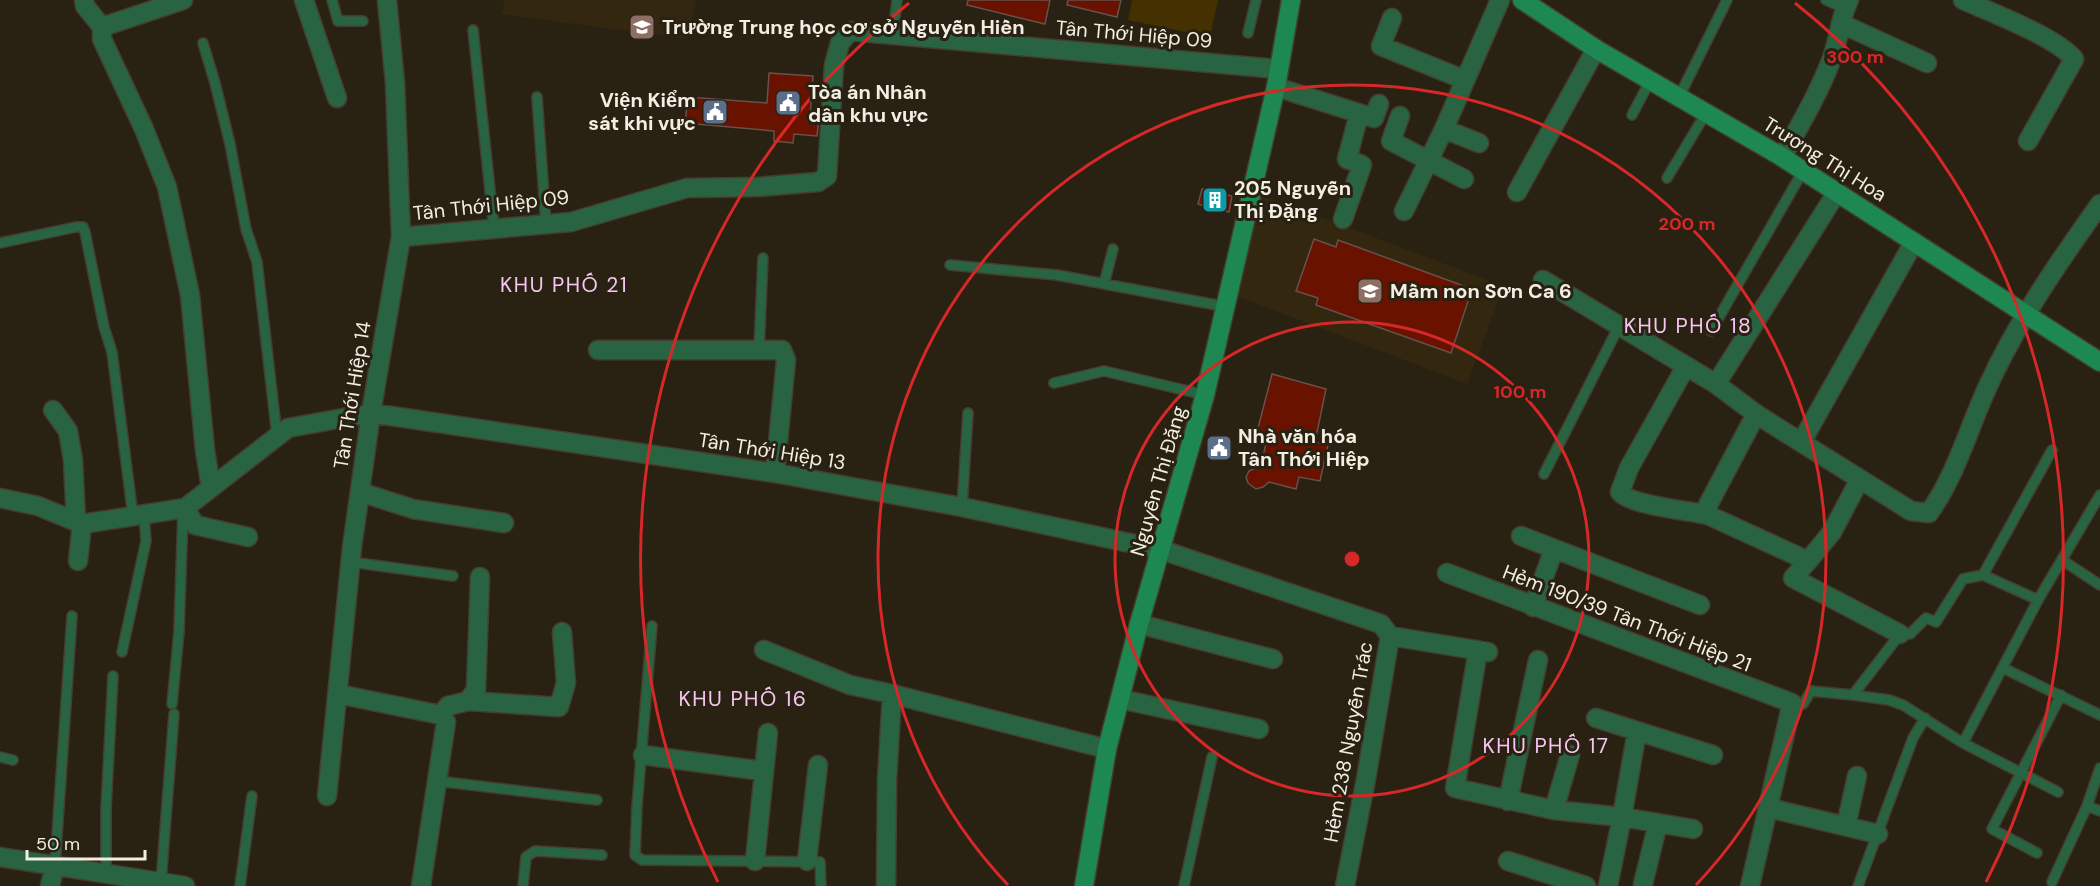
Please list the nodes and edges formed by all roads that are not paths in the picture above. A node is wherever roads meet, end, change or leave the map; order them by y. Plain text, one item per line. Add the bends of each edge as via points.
1 (84, 0) edge
2 (183, 0) edge
3 (304, 0) edge
4 (332, 0) edge
5 (387, 0) edge
6 (897, 0) edge
7 (1256, 0) edge
8 (1291, 0) edge
9 (1500, 0) edge
10 (1522, 0) edge
11 (1727, 0) edge
12 (1826, 0) edge
13 (1963, 0) edge
14 (1845, 11) edge
15 (1392, 18) dead end
16 (363, 21) dead end
17 (102, 27) junction
18 (473, 30) dead end
19 (1248, 33) dead end
20 (893, 35) junction
21 (202, 43) dead end
22 (1596, 49) junction
23 (1927, 63) dead end
24 (1277, 78) junction
25 (1465, 80) junction
26 (1650, 81) junction
27 (1679, 97) junction
28 (338, 98) dead end
29 (537, 98) dead end
30 (1379, 104) dead end
31 (1706, 113) junction
32 (1359, 114) junction
33 (1632, 115) dead end
34 (1400, 116) dead end
35 (1444, 129) junction
36 (2028, 141) dead end
37 (1479, 143) dead end
38 (1782, 157) junction
39 (1428, 160) junction
40 (1803, 171) junction
41 (1667, 178) dead end
42 (1464, 179) dead end
43 (1517, 192) dead end
44 (1837, 192) junction
45 (2100, 204) edge
46 (1404, 212) dead end
47 (1343, 219) dead end
48 (546, 224) junction
49 (494, 228) junction
50 (401, 237) junction
51 (1914, 242) junction
52 (0, 243) edge
53 (1113, 249) dead end
54 (763, 258) dead end
55 (950, 265) dead end
56 (1543, 279) dead end
57 (1104, 284) junction
58 (1227, 307) junction
59 (2025, 315) junction
60 (1619, 326) junction
61 (1712, 331) dead end
62 (598, 350) dead end
63 (759, 350) junction
64 (2099, 360) edge
65 (1686, 366) junction
66 (1054, 383) dead end
67 (1716, 384) junction
68 (1205, 396) junction
69 (53, 410) dead end
70 (968, 412) dead end
71 (371, 413) junction
72 (1756, 414) junction
73 (277, 436) junction
74 (1802, 441) junction
75 (2052, 450) dead end
76 (775, 473) junction
77 (1544, 474) dead end
78 (1860, 479) junction
79 (211, 488) junction
80 (360, 492) junction
81 (2100, 495) edge
82 (0, 498) edge
83 (962, 507) junction
84 (184, 508) junction
85 (139, 515) junction
86 (1708, 515) junction
87 (79, 523) junction
88 (504, 523) dead end
89 (1521, 536) dead end
90 (248, 537) dead end
91 (1554, 549) junction
92 (1162, 550) junction
93 (2062, 560) junction
94 (78, 561) dead end
95 (1808, 561) junction
96 (351, 562) junction
97 (1447, 573) dead end
98 (1983, 575) junction
99 (453, 576) dead end
100 (480, 577) dead end
101 (2100, 585) edge
102 (2038, 600) junction
103 (1700, 605) dead end
104 (1533, 607) junction
105 (72, 616) dead end
106 (1139, 624) junction
107 (652, 626) dead end
108 (562, 632) dead end
109 (1900, 634) junction
110 (1390, 636) junction
111 (764, 650) dead end
112 (122, 652) dead end
113 (1273, 659) dead end
114 (1538, 660) dead end
115 (2004, 668) junction
116 (113, 676) dead end
117 (338, 694) junction
118 (892, 694) junction
119 (1853, 695) junction
120 (2061, 695) junction
121 (1120, 699) junction
122 (468, 700) junction
123 (1791, 704) junction
124 (441, 715) junction
125 (2100, 715) edge
126 (1596, 718) dead end
127 (1925, 718) junction
128 (1259, 729) dead end
129 (1637, 731) junction
130 (768, 733) dead end
131 (1963, 743) junction
132 (1107, 749) junction
133 (643, 754) junction
134 (1570, 755) dead end
135 (1713, 755) dead end
136 (0, 757) edge
137 (1212, 757) dead end
138 (13, 760) dead end
139 (818, 765) dead end
140 (2100, 768) edge
141 (763, 771) junction
142 (2020, 772) junction
143 (1857, 776) dead end
144 (437, 781) junction
145 (2058, 792) dead end
146 (252, 796) dead end
147 (327, 796) dead end
148 (597, 800) dead end
149 (1508, 801) junction
150 (2087, 806) junction
151 (1769, 808) junction
152 (1554, 810) junction
153 (2100, 811) edge
154 (1622, 817) junction
155 (1658, 823) junction
156 (1846, 826) junction
157 (1693, 829) dead end
158 (1878, 834) junction
159 (2037, 853) dead end
160 (602, 855) dead end
161 (0, 857) edge
162 (755, 861) junction
163 (807, 861) junction
164 (1508, 861) dead end
165 (55, 865) junction
166 (112, 879) edge
167 (161, 882) junction
168 (2052, 882) dead end
169 (1644, 884) dead end
170 (50, 886) edge
171 (185, 886) edge
172 (240, 886) edge
173 (421, 886) edge
174 (523, 886) edge
175 (821, 886) edge
176 (886, 886) edge
177 (1084, 886) edge
178 (1184, 886) edge
179 (1345, 886) edge
180 (1586, 886) edge
181 (1608, 886) edge
182 (1750, 886) edge
183 (1858, 886) edge

1 - 17 street
2 - 17 street
3 - 28 street
4 - 16 lane via 338,21
5 - 50 street, Tân Thới Hiệp 14 via 395,83
6 - 20 lane
7 - 19 lane
8 - 24 street, Nguyễn Thị Đặng
9 - 25 street
10 - 22 street, Trương Thị Hoa
11 - 27 lane
12 - 14 lane
13 - 36 street via 2026,28 2074,59
14 - 23 street
14 - 38 street via 1820,89
15 - 25 street via 1381,46
17 - 79 street via 102,39 167,188 190,295
18 - 49 lane
20 - 24 street, Tân Thới Hiệp 09
20 - 48 street, Tân Thới Hiệp 09 via 849,31 840,43 834,65 827,176 818,182 687,188 572,222
21 - 73 lane via 215,82 246,229 257,262
22 - 26 street, Trương Thị Hoa
22 - 43 street
24 - 32 street, Tân Thới Hiệp 09
24 - 58 street, Nguyễn Thị Đặng
25 - 35 street
26 - 27 street, Trương Thị Hoa
26 - 33 lane
27 - 31 street, Trương Thị Hoa
29 - 48 lane
30 - 32 street via 1374,118
31 - 38 street, Trương Thị Hoa
31 - 41 lane
32 - 47 street via 1347,159 1362,165
34 - 39 street via 1391,141
35 - 37 street
35 - 39 street
38 - 40 street, Trương Thị Hoa
39 - 42 street
39 - 46 street
40 - 44 street, Trương Thị Hoa
40 - 61 lane
44 - 51 street, Trương Thị Hoa
44 - 67 street
45 - 59 street
48 - 49 street, Tân Thới Hiệp 09
49 - 50 street, Tân Thới Hiệp 09
50 - 71 street, Tân Thới Hiệp 14
51 - 59 street, Trương Thị Hoa
51 - 74 street
52 - 85 lane via 83,227 112,352
53 - 57 lane
54 - 63 lane
55 - 57 lane via 1057,275
56 - 60 street
57 - 58 lane
58 - 68 street, Nguyễn Thị Đặng
59 - 64 street, Trương Thị Hoa
59 - 78 street via 1987,388 1944,493 1929,513 1911,511
60 - 65 street
60 - 77 lane
62 - 63 street
63 - 76 street via 782,350 786,360
65 - 67 street
65 - 86 street via 1629,468 1620,492 1642,503
66 - 68 lane via 1104,371
67 - 72 street
68 - 92 street, Nguyễn Thị Đặng
69 - 87 street via 68,431
70 - 83 lane
71 - 73 street, Tân Thới Hiệp 13 via 288,428
71 - 76 street, Tân Thới Hiệp 13
71 - 80 street, Tân Thới Hiệp 14
72 - 74 street
72 - 86 street via 1708,505
73 - 79 street, Tân Thới Hiệp 13
74 - 78 street
75 - 98 lane
76 - 83 street, Tân Thới Hiệp 13
78 - 95 street via 1832,532
79 - 84 street, Tân Thới Hiệp 13
80 - 88 street via 414,509
80 - 96 street, Tân Thới Hiệp 14
81 - 93 lane
82 - 87 street via 38,506
83 - 92 street, Tân Thới Hiệp 13
84 - 85 street
84 - 90 street via 195,525
84 - 167 lane
85 - 87 street
85 - 112 lane via 146,541
86 - 95 street
87 - 94 street
89 - 91 street
91 - 103 street
91 - 104 street
92 - 106 street, Nguyễn Thị Đặng
92 - 110 street, Hẻm 238 Nguyễn Trác via 1382,624
93 - 101 lane
93 - 102 lane
95 - 109 street via 1793,578
96 - 99 lane
96 - 117 street, Tân Thới Hiệp 14
97 - 104 street, Hẻm 190/39 Tân Thới Hiệp 21
98 - 102 lane
98 - 109 lane via 1964,579 1936,622 1926,618 1910,634
100 - 122 street via 476,690
102 - 115 lane
104 - 123 street, Hẻm 190/39 Tân Thới Hiệp 21
105 - 165 lane
106 - 113 street
106 - 121 street, Nguyễn Thị Đặng
107 - 133 lane
108 - 122 street via 566,683 559,707
109 - 119 lane
110 - 149 street via 1483,651 1455,788
110 - 179 street, Hẻm 238 Nguyễn Trác
111 - 118 street via 850,685
114 - 149 street
115 - 120 lane
115 - 131 lane
116 - 166 lane via 106,809
117 - 124 street
117 - 147 street, Tân Thới Hiệp 14
118 - 132 street
118 - 176 street
119 - 123 lane via 1811,691 1803,704
119 - 127 lane via 1889,699
120 - 125 lane
120 - 142 lane
121 - 128 street
121 - 132 street, Nguyễn Thị Đặng
122 - 124 street via 447,706
123 - 151 street
124 - 144 street via 446,722
126 - 129 street
127 - 131 lane
127 - 158 lane via 1913,738
129 - 135 street
129 - 154 street
130 - 141 street
131 - 142 lane
132 - 177 street, Nguyễn Thị Đặng
133 - 141 street
133 - 162 lane via 634,850 638,859
134 - 152 street
136 - 138 lane
137 - 178 lane
139 - 163 street
140 - 150 lane
141 - 162 street
142 - 145 lane
142 - 159 lane via 1992,828
143 - 156 street
144 - 148 lane
144 - 173 street
146 - 172 lane
149 - 152 street
150 - 153 lane
150 - 168 lane
151 - 156 street
151 - 182 street
152 - 154 street
154 - 155 street
154 - 181 street
155 - 157 street
155 - 169 street
156 - 158 street
158 - 183 lane
160 - 174 lane via 535,851 526,857
161 - 165 street
162 - 163 lane
163 - 175 lane via 820,862
164 - 180 street
165 - 166 street
165 - 170 street
166 - 167 street
167 - 171 street

